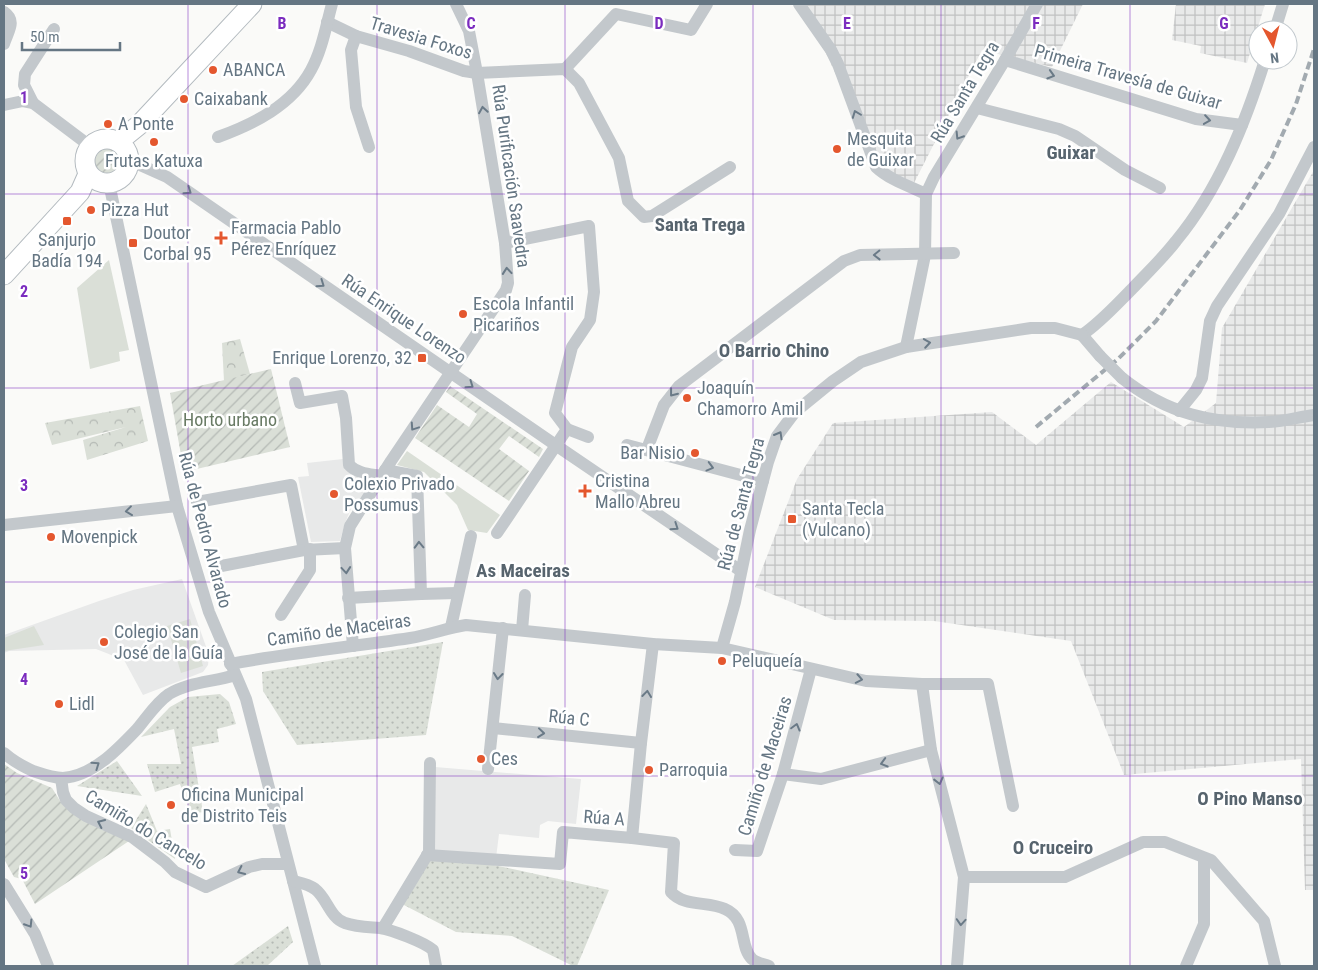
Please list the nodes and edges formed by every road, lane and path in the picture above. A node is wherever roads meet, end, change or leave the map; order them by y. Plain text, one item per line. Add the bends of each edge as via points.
1 (252, 4) edge
2 (332, 4) edge
3 (456, 4) edge
4 (707, 4) edge
5 (798, 4) edge
6 (1037, 4) edge
7 (1283, 4) edge
8 (4, 12) edge
9 (1278, 20) edge
10 (327, 22) junction
11 (54, 29) dead end
12 (356, 36) junction
13 (4, 44) edge
14 (1005, 60) junction
15 (565, 69) junction
16 (1261, 70) edge
17 (477, 73) junction
18 (33, 103) junction
19 (4, 104) edge
20 (977, 108) junction
21 (1242, 125) junction
22 (218, 137) dead end
23 (90, 146) junction
24 (1314, 147) edge
25 (369, 148) dead end
26 (125, 152) junction
27 (730, 167) dead end
28 (99, 180) junction
29 (1160, 188) dead end
30 (926, 194) junction
31 (505, 243) junction
32 (954, 253) dead end
33 (925, 255) junction
34 (4, 275) edge
35 (1082, 335) junction
36 (906, 347) junction
37 (451, 373) junction
38 (295, 383) dead end
39 (1178, 411) junction
40 (1314, 415) edge
41 (567, 429) junction
42 (588, 437) dead end
43 (627, 445) dead end
44 (557, 446) junction
45 (646, 449) junction
46 (383, 473) junction
47 (763, 481) junction
48 (197, 502) dead end
49 (177, 506) junction
50 (4, 525) edge
51 (497, 533) dead end
52 (470, 536) dead end
53 (345, 548) junction
54 (307, 550) junction
55 (216, 567) dead end
56 (741, 571) junction
57 (458, 593) junction
58 (420, 594) junction
59 (525, 595) dead end
60 (348, 598) junction
61 (281, 615) dead end
62 (451, 627) junction
63 (503, 628) junction
64 (522, 630) junction
65 (653, 644) junction
66 (352, 646) junction
67 (722, 648) junction
68 (811, 669) junction
69 (233, 670) junction
70 (922, 684) junction
71 (493, 728) junction
72 (641, 743) junction
73 (931, 750) junction
74 (4, 753) edge
75 (430, 763) dead end
76 (488, 769) dead end
77 (783, 774) junction
78 (61, 778) junction
79 (1013, 806) dead end
80 (632, 838) junction
81 (735, 850) dead end
82 (427, 855) junction
83 (1204, 858) junction
84 (288, 864) junction
85 (964, 877) junction
86 (293, 881) junction
87 (4, 884) edge
88 (382, 928) junction
89 (48, 966) edge
90 (315, 966) edge
91 (436, 966) edge
92 (769, 966) edge
93 (957, 966) edge
94 (1186, 966) edge
95 (1275, 966) edge

1 - 26 main road via 139,125
2 - 10 street
3 - 17 street, Rúa Purificación Saavedra via 469,31
4 - 15 street via 690,30 616,14
30 -> 5 street via 884,174 876,166 838,64
6 - 14 street, Rúa Santa Tegra
7 - 9 street
8 - 13 street via 12,22
10 - 12 street, Travesia Foxos
10 - 22 street via 320,49 305,80 280,105 252,123
11 - 18 street via 25,74 24,85
12 - 17 street, Travesia Foxos
12 - 25 street via 351,50 356,107
14 - 20 street, Rúa Santa Tegra
14 -> 21 street, Primeira Travesía de Guixar via 1196,119
15 - 17 street, Travesia Foxos
15 - 27 street via 579,83 619,158 628,200 644,217 652,216
16 - 21 street
31 -> 17 street, Rúa Purificación Saavedra
18 - 19 street
18 - 23 street
20 - 29 street via 1059,129
20 -> 30 street, Rúa Santa Tegra
21 - 35 street via 1220,173 1177,240 1153,268
23 - 26 main road via 111,139
23 - 28 main road via 85,160
24 - 39 street via 1262,240 1217,306 1210,321 1202,378
26 - 28 main road via 128,167 121,178
26 -> 37 street, Rúa Enrique Lorenzo via 168,177
28 - 34 main road via 80,192
28 - 49 street, Rúa de Pedro Alvarado
30 - 33 street, Rúa Santa Tegra
37 -> 31 street, Rúa Purificación Saavedra via 506,290
31 - 41 street via 589,226 594,292 590,320 572,347 555,413
32 - 33 street
33 - 36 street, Rúa Santa Tegra
33 -> 45 street via 860,255 844,261 679,386 664,404
36 -> 35 street, Rúa de Santa Tegra via 1031,328 1055,328
35 - 39 street, bridge via 1122,378 1146,396
47 -> 36 street, Rúa de Santa Tegra via 777,436 795,412 861,362
37 -> 44 street, Rúa Enrique Lorenzo
37 -> 46 street, Rúa Purificación Saavedra
38 - 46 street via 300,403 342,396 349,465 362,473
39 - 40 street via 1237,422 1270,422
41 - 42 street
41 - 44 street
43 - 45 street
44 - 51 street
44 -> 56 street, Rúa Enrique Lorenzo
45 -> 47 street
46 - 53 street, Rúa Purificación Saavedra via 350,526
58 -> 46 street via 417,476
47 - 56 street, Rúa de Santa Tegra
48 - 54 street via 291,485
49 -> 50 street
49 - 69 street, Rúa de Pedro Alvarado via 203,596
52 - 57 street
53 - 54 street
53 -> 60 street, Rúa Purificación Saavedra
54 - 55 street
54 - 61 street via 310,570
56 - 67 street, Rúa de Santa Tegra
57 - 58 street
57 - 62 street
58 - 60 street
59 - 64 street
60 - 66 street, Rúa Purificación Saavedra
62 - 63 street, Camiño de Maceiras
62 - 66 street, Camiño de Maceiras via 412,638
63 - 64 street, Camiño de Maceiras
63 -> 71 street
64 - 65 street, Camiño de Maceiras
65 - 67 street, Camiño de Maceiras
72 -> 65 street
66 - 69 street, Camiño de Maceiras via 266,658
67 - 68 street, Camiño de Maceiras
68 -> 70 street, Camiño de Maceiras via 866,681
77 -> 68 street, Camiño de Maceiras
78 -> 69 street, Camiño de Maceiras via 98,764 171,693
69 - 84 street, Rúa de Pedro Alvarado via 246,699
70 - 73 street
70 - 79 street, Camiño de Maceiras via 988,684
71 -> 72 street, Rúa C
71 - 76 street
72 - 80 street
73 -> 77 street via 821,779
73 -> 85 street
74 - 78 street via 26,768
75 - 82 street
77 - 81 street, Camiño de Maceiras via 758,851
84 -> 78 street, Camiño do Cancelo via 249,867 206,887 175,872 132,838 74,808 66,800
80 - 82 street, Rúa A via 563,832 560,864
80 - 92 street, Rúa A via 674,843 671,892 677,899 725,908 734,914 748,954 753,961
82 - 88 street
83 - 85 street via 1165,842 1143,842 1065,876
83 - 94 street via 1204,924
83 - 95 street via 1211,860 1264,921
84 - 86 street, Rúa de Pedro Alvarado
85 -> 93 street
86 - 88 street via 315,890 335,917 344,923
86 - 90 street, Rúa de Pedro Alvarado
87 -> 89 street via 35,934
88 - 91 street via 427,944 433,950

